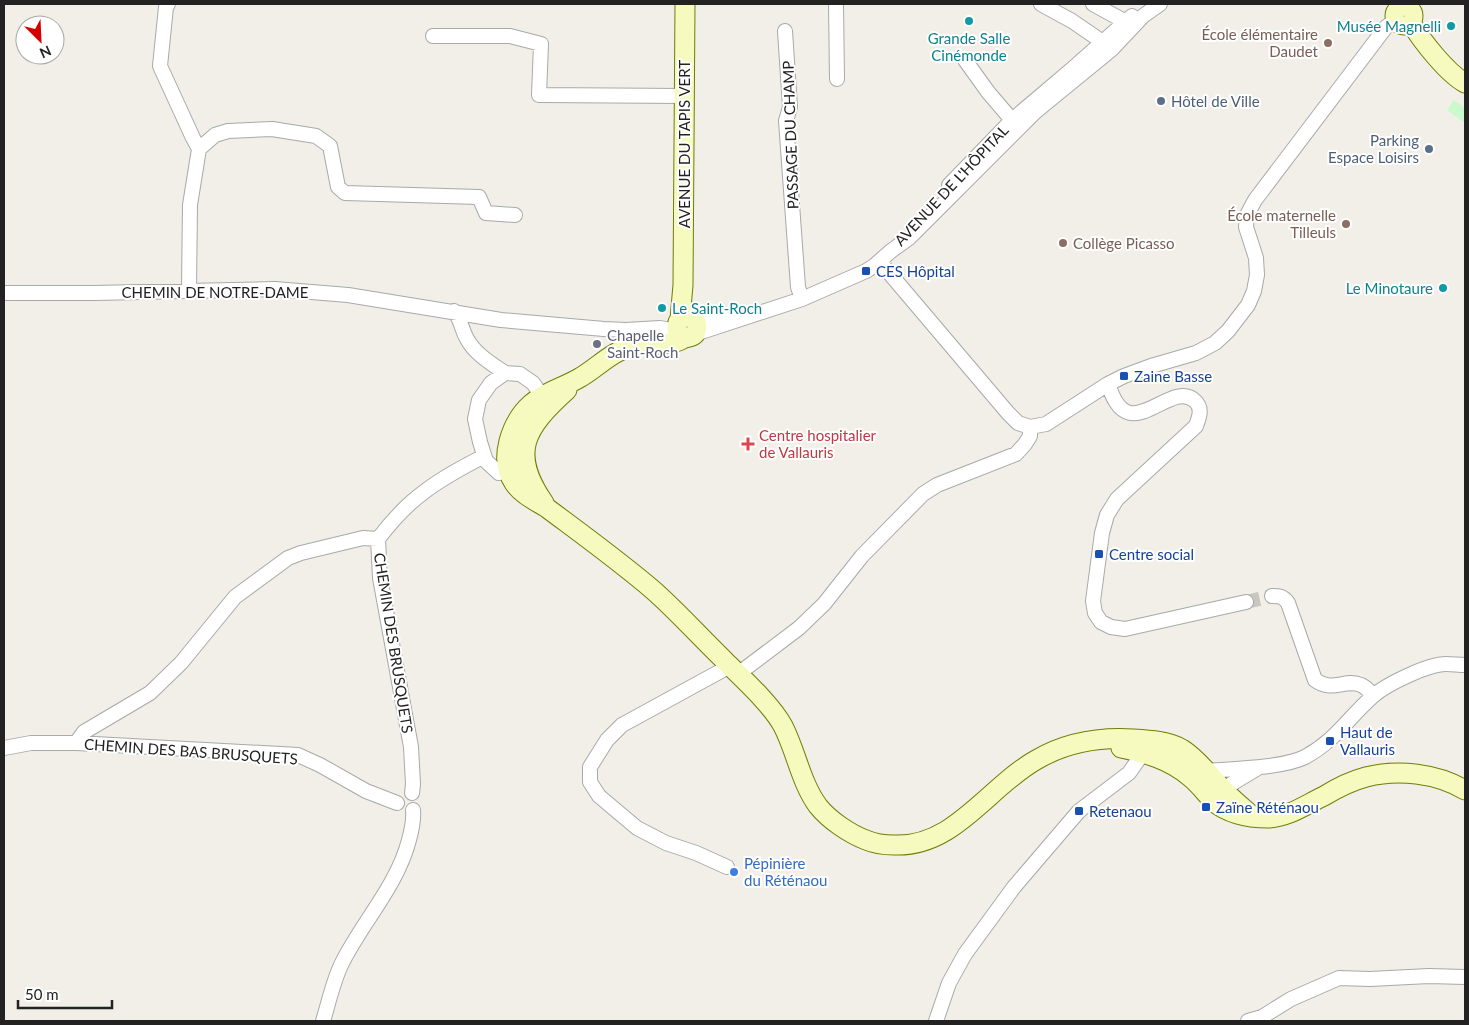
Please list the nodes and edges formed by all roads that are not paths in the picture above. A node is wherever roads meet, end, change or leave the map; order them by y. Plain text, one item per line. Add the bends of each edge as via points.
1 (168, 4) edge
2 (685, 4) edge
3 (836, 4) edge
4 (1040, 4) edge
5 (1093, 4) edge
6 (1160, 4) edge
7 (1145, 7) edge
8 (1399, 14) edge
9 (1126, 26) junction
10 (785, 31) dead end
11 (433, 36) dead end
12 (1108, 45) junction
13 (965, 60) dead end
14 (836, 79) dead end
15 (1465, 83) edge
16 (684, 96) junction
17 (1016, 124) junction
18 (199, 149) junction
19 (515, 215) dead end
20 (880, 262) junction
21 (189, 290) junction
22 (4, 293) edge
23 (802, 299) junction
24 (454, 311) junction
25 (685, 326) junction
26 (481, 356) junction
27 (505, 373) junction
28 (581, 378) junction
29 (491, 383) junction
30 (1108, 384) junction
31 (542, 396) junction
32 (1030, 427) junction
33 (484, 456) junction
34 (513, 464) junction
35 (548, 508) junction
36 (378, 539) junction
37 (1272, 596) dead end
38 (1246, 602) tunnel mouth
39 (1465, 665) edge
40 (734, 670) junction
41 (1373, 696) junction
42 (76, 743) junction
43 (1145, 746) junction
44 (4, 748) edge
45 (1261, 766) junction
46 (1203, 779) junction
47 (1223, 789) junction
48 (1465, 790) edge
49 (412, 792) junction
50 (397, 803) junction
51 (413, 810) junction
52 (1252, 816) junction
53 (727, 867) dead end
54 (1465, 977) edge
55 (323, 1021) edge
56 (936, 1021) edge
57 (1248, 1021) edge

1 - 18 street via 160,66
2 - 16 main road, AVENUE DU TAPIS VERT
3 - 14 street
4 - 12 street
5 - 9 street
6 - 7 street, AVENUE DE L'HÔPITAL
7 - 9 street, AVENUE DE L'HÔPITAL
8 - 15 main road
8 - 30 street via 1309,127 1246,215 1257,275 1248,305 1228,331 1215,343 1196,353 1151,366
9 - 12 street, AVENUE DE L'HÔPITAL
10 - 23 street, PASSAGE DU CHAMP via 790,107 786,121 798,287
11 - 16 street via 510,36 541,44 539,95
12 - 17 street, AVENUE DE L'HÔPITAL
13 - 17 street
16 - 25 main road, AVENUE DU TAPIS VERT
17 - 20 street, AVENUE DE L'HÔPITAL via 903,234
18 - 19 street via 215,135 228,131 272,129 316,136 330,146 338,187 345,193 479,197 486,212
18 - 21 street via 190,205
20 - 23 street, AVENUE DE L'HÔPITAL
20 - 32 street via 1008,413 1018,423
21 - 22 street, CHEMIN DE NOTRE-DAME
21 - 24 street, CHEMIN DE NOTRE-DAME via 275,290 348,295
23 - 25 street, AVENUE DE L'HÔPITAL via 753,314
24 - 25 street, CHEMIN DE NOTRE-DAME via 501,320 604,330
24 - 26 street via 460,318 468,342
25 - 28 main road via 676,342 629,347 612,355
26 - 27 street
26 - 29 street
27 - 29 street
27 - 31 street via 520,374
28 - 31 main road
28 - 34 main road via 534,424
29 - 33 street via 479,400 474,419
30 - 32 street via 1046,424
30 - 38 street via 1117,404 1132,414 1186,396 1195,400 1200,416 1196,426 1117,499 1106,515 1093,601 1095,613 1111,628 1125,629
31 - 34 main road via 531,404 516,424 508,447
32 - 40 street via 1026,444 1016,454 922,494 799,628
33 - 34 street via 486,460
33 - 36 street, CHEMIN DES BRUSQUETS via 423,492 393,519
34 - 35 main road via 532,499
34 - 35 main road via 526,467 530,480
35 - 40 main road via 654,591
36 - 42 street via 363,538 288,558 235,597 181,663 150,693 84,732
36 - 49 street, CHEMIN DES BRUSQUETS via 380,578 411,747
37 - 41 street via 1285,598 1288,603 1315,680 1329,686 1361,685
39 - 41 street via 1445,664 1426,668 1387,685
40 - 43 main road via 782,724 819,807 844,829 869,842 913,845 942,834 1035,760 1070,746 1114,738
40 - 53 street via 622,725 607,740 590,767 590,782 599,796 637,828
41 - 45 street via 1330,741 1313,752 1302,758
42 - 44 street, CHEMIN DES BAS BRUSQUETS via 31,743
42 - 50 street, CHEMIN DES BAS BRUSQUETS via 298,755 366,791
43 - 46 main road via 1169,743 1180,748 1189,754
43 - 56 street via 1129,773 1079,811 1014,887 965,954 949,983
45 - 46 street
45 - 47 street
46 - 47 main road
46 - 52 main road via 1220,806 1239,816
47 - 52 main road
48 - 52 main road via 1426,775 1387,774 1347,783 1282,816
49 - 50 street via 400,794
49 - 51 street via 417,802
50 - 51 street via 404,811
51 - 55 street via 413,826 404,857 342,964
54 - 57 street via 1339,978

